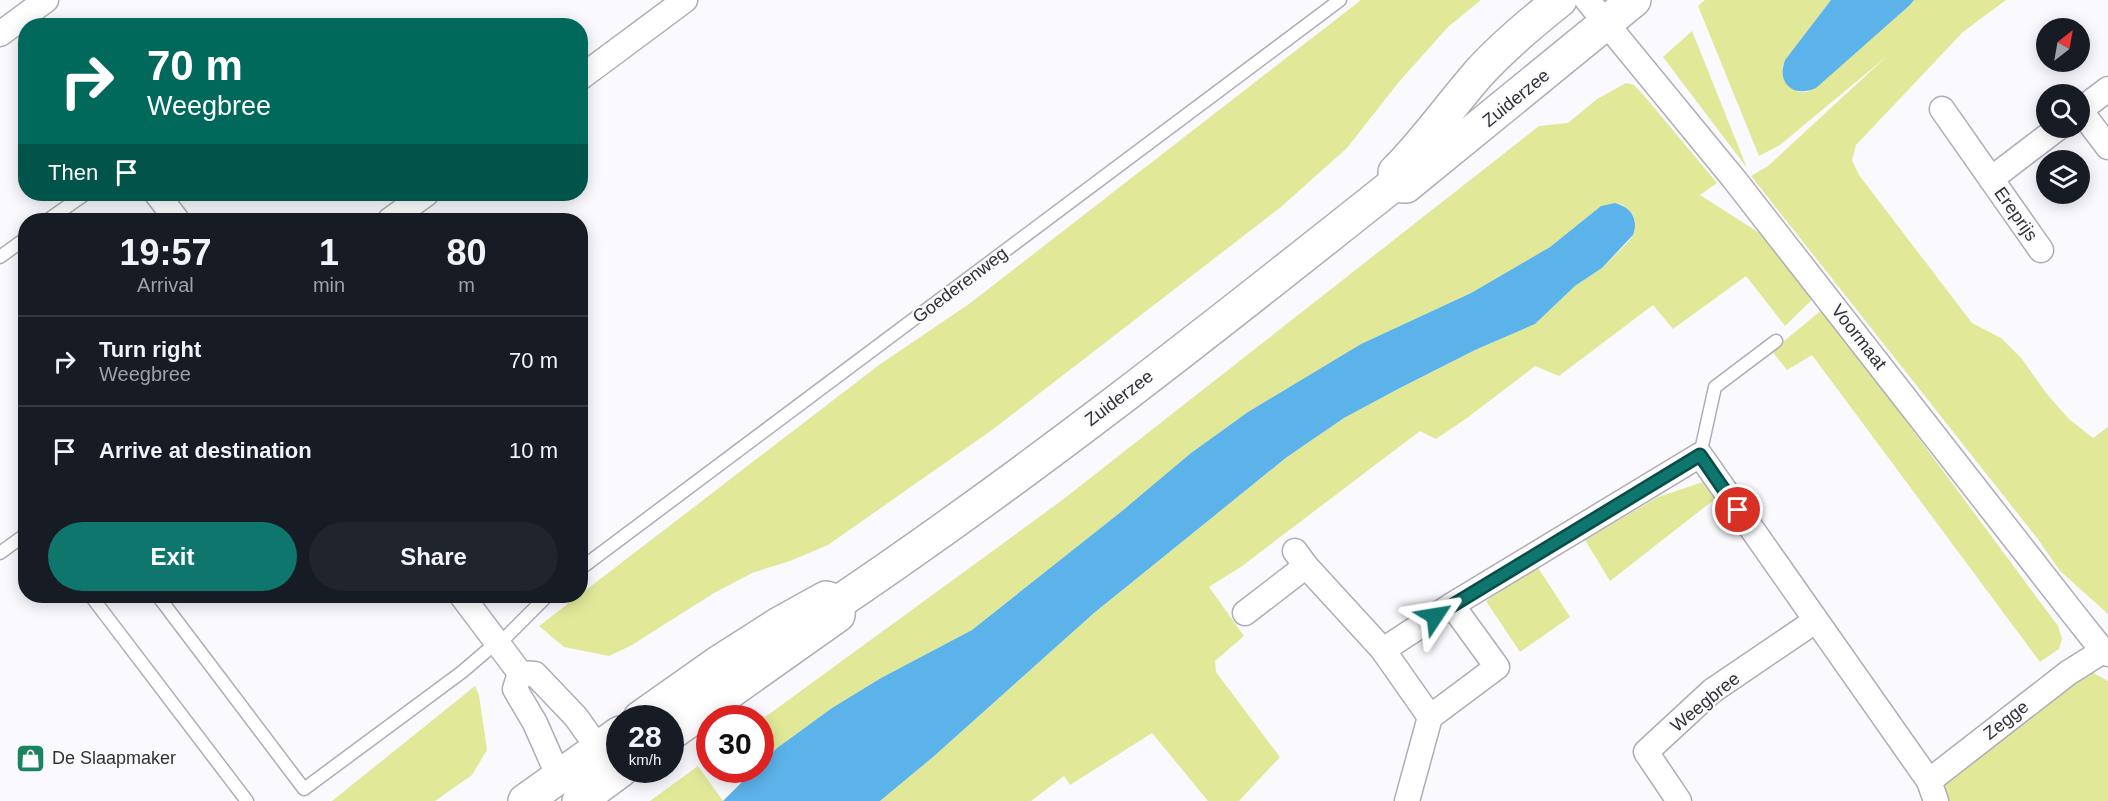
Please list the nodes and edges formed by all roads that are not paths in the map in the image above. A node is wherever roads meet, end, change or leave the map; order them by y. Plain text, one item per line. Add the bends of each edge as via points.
1 (45, 0) edge
2 (685, 0) edge
3 (1340, 0) edge
4 (1560, 0) edge
5 (1634, 0) edge
6 (1596, 12) edge
7 (22, 14) edge
8 (0, 34) edge
9 (588, 72) edge
10 (2108, 89) edge
11 (2090, 103) edge
12 (1942, 109) dead end
13 (2090, 124) edge
14 (2045, 138) edge
15 (2108, 147) edge
16 (1991, 179) junction
17 (1393, 185) junction
18 (74, 201) edge
19 (162, 201) edge
20 (416, 201) edge
21 (58, 213) edge
22 (172, 213) edge
23 (400, 213) edge
24 (18, 243) edge
25 (2041, 250) dead end
26 (0, 256) edge
27 (1776, 341) dead end
28 (1700, 455) junction
29 (18, 540) edge
30 (0, 553) edge
31 (588, 563) edge
32 (839, 602) junction
33 (96, 603) edge
34 (163, 603) edge
35 (467, 603) edge
36 (540, 603) edge
37 (1452, 605) junction
38 (1245, 613) dead end
39 (1815, 621) junction
40 (498, 643) junction
41 (1383, 650) junction
42 (2106, 652) edge
43 (520, 673) junction
44 (658, 705) edge
45 (1430, 717) junction
46 (684, 724) edge
47 (596, 769) edge
48 (1932, 791) edge
49 (247, 801) edge
50 (525, 801) edge
51 (1407, 801) edge
52 (1679, 801) edge

1 - 7 street
2 - 9 street
3 - 31 lane, Goederenweg
4 - 17 street, Zuiderzee via 1480,71 1394,172
5 - 6 street, Zuiderzee
6 - 17 street, Zuiderzee via 1406,186
6 - 42 street, Voormaat via 1741,188
7 - 8 street
10 - 11 street
12 - 16 street, Ereprijs
13 - 15 street
14 - 16 street, Ereprijs
16 - 25 street, Ereprijs
17 - 32 street, Zuiderzee via 1197,339
18 - 21 lane
19 - 22 street
20 - 23 street
24 - 26 lane
27 - 28 lane via 1715,387
28 - 37 street
28 - 39 street
29 - 30 lane
32 - 44 street, Zuiderzee via 826,598 778,624
32 - 46 street, Zuiderzee via 838,615
33 - 49 lane
34 - 40 lane via 304,789
35 - 40 street
36 - 40 lane
37 - 41 street
37 - 45 street via 1497,667
38 - 41 street via 1301,559
39 - 48 street
39 - 52 street, Weegbree via 1712,691 1646,752
40 - 43 street
41 - 45 street
42 - 48 street, Zegge via 2068,673
43 - 47 street via 535,674 576,717
43 - 47 street via 515,689 554,766
45 - 51 street
47 - 50 street

